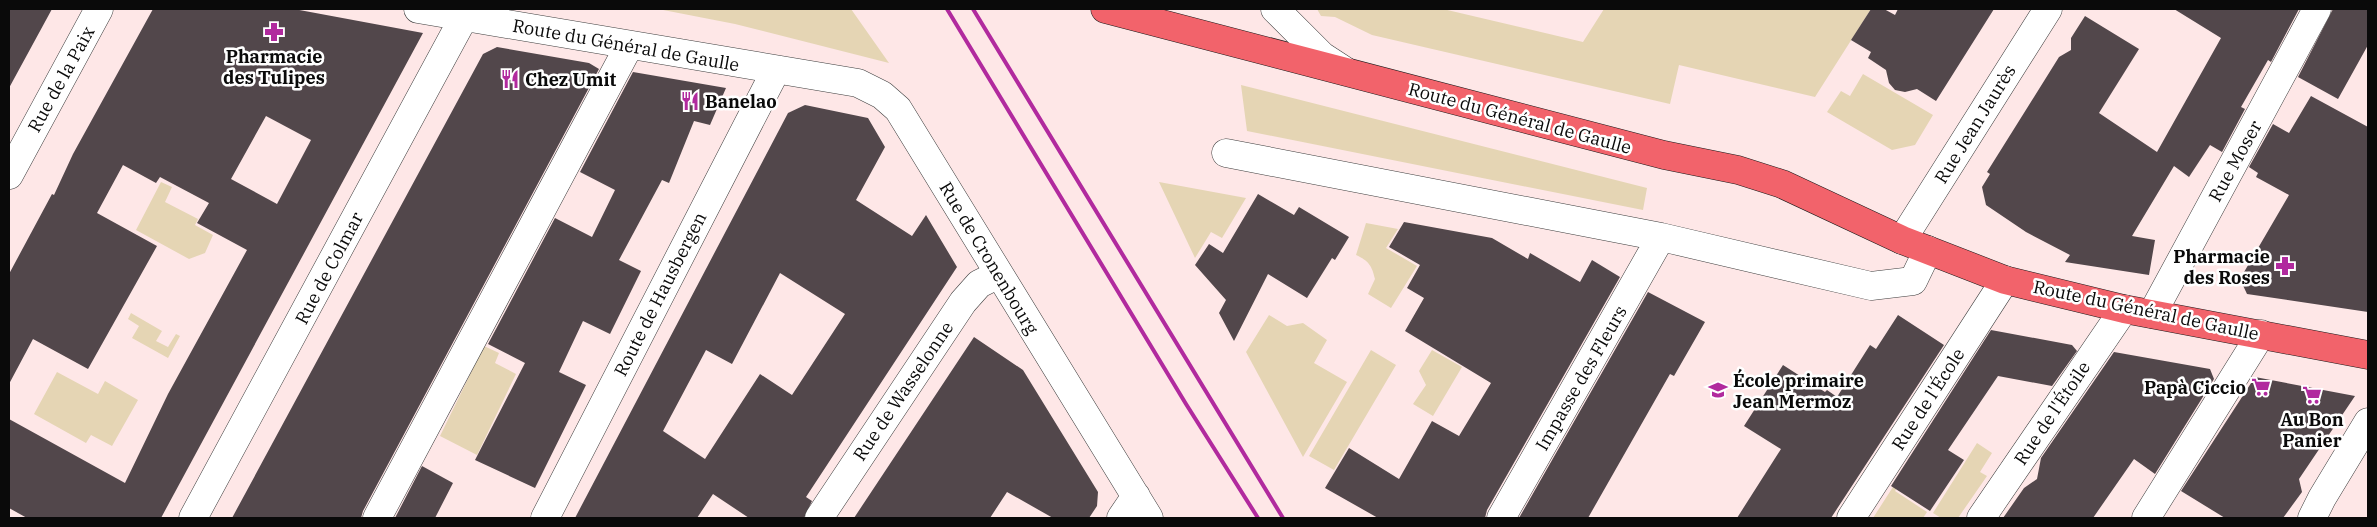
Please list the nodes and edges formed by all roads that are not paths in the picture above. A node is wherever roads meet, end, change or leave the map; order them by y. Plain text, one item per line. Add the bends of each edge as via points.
1 (99, 9) edge
2 (418, 9) edge
3 (1105, 9) edge
4 (1275, 9) edge
5 (2048, 9) edge
6 (2317, 9) edge
7 (464, 17) junction
8 (630, 46) junction
9 (776, 70) junction
10 (1351, 74) junction
11 (1226, 153) dead end
12 (9, 175) edge
13 (1661, 237) junction
14 (1902, 240) junction
15 (1928, 250) junction
16 (997, 274) junction
17 (2005, 280) junction
18 (2124, 309) junction
19 (2152, 314) junction
20 (2261, 334) junction
21 (2368, 355) edge
22 (2368, 422) edge
23 (1143, 507) edge
24 (193, 518) edge
25 (377, 518) edge
26 (545, 518) edge
27 (818, 518) edge
28 (1121, 518) edge
29 (1501, 518) edge
30 (1851, 518) edge
31 (1981, 518) edge
32 (2146, 518) edge
33 (2312, 518) edge

1 - 12 street, Rue de la Paix
2 - 7 street, Route du Général de Gaulle
3 - 10 main road, Route du Général de Gaulle
4 - 10 street via 1322,56
5 - 14 street, Rue Jean Jaurès
6 - 19 street, Rue Moser
7 - 8 street, Route du Général de Gaulle
7 - 24 street, Rue de Colmar
8 - 9 street, Route du Général de Gaulle
8 - 25 street
9 - 16 street, Rue de Cronenbourg via 858,83 892,104 914,134
9 - 26 street, Route de Hausbergen
10 - 14 main road, Route du Général de Gaulle via 1664,156 1738,170 1782,184
11 - 13 street
13 - 15 street via 1871,286 1913,281
13 - 29 street, Impasse des Fleurs
14 - 15 main road, Route du Général de Gaulle
15 - 17 main road, Route du Général de Gaulle
16 - 23 street, Rue de Cronenbourg
16 - 27 street, Rue de Wasselonne via 979,284 963,302
17 - 18 main road, Route du Général de Gaulle
17 - 30 street, Rue de l'École
18 - 19 main road, Route du Général de Gaulle
18 - 31 street, Rue de l'Étoile
19 - 20 main road, Route du Général de Gaulle
20 - 21 main road, Route du Général de Gaulle
20 - 32 street
22 - 33 street
23 - 28 street

